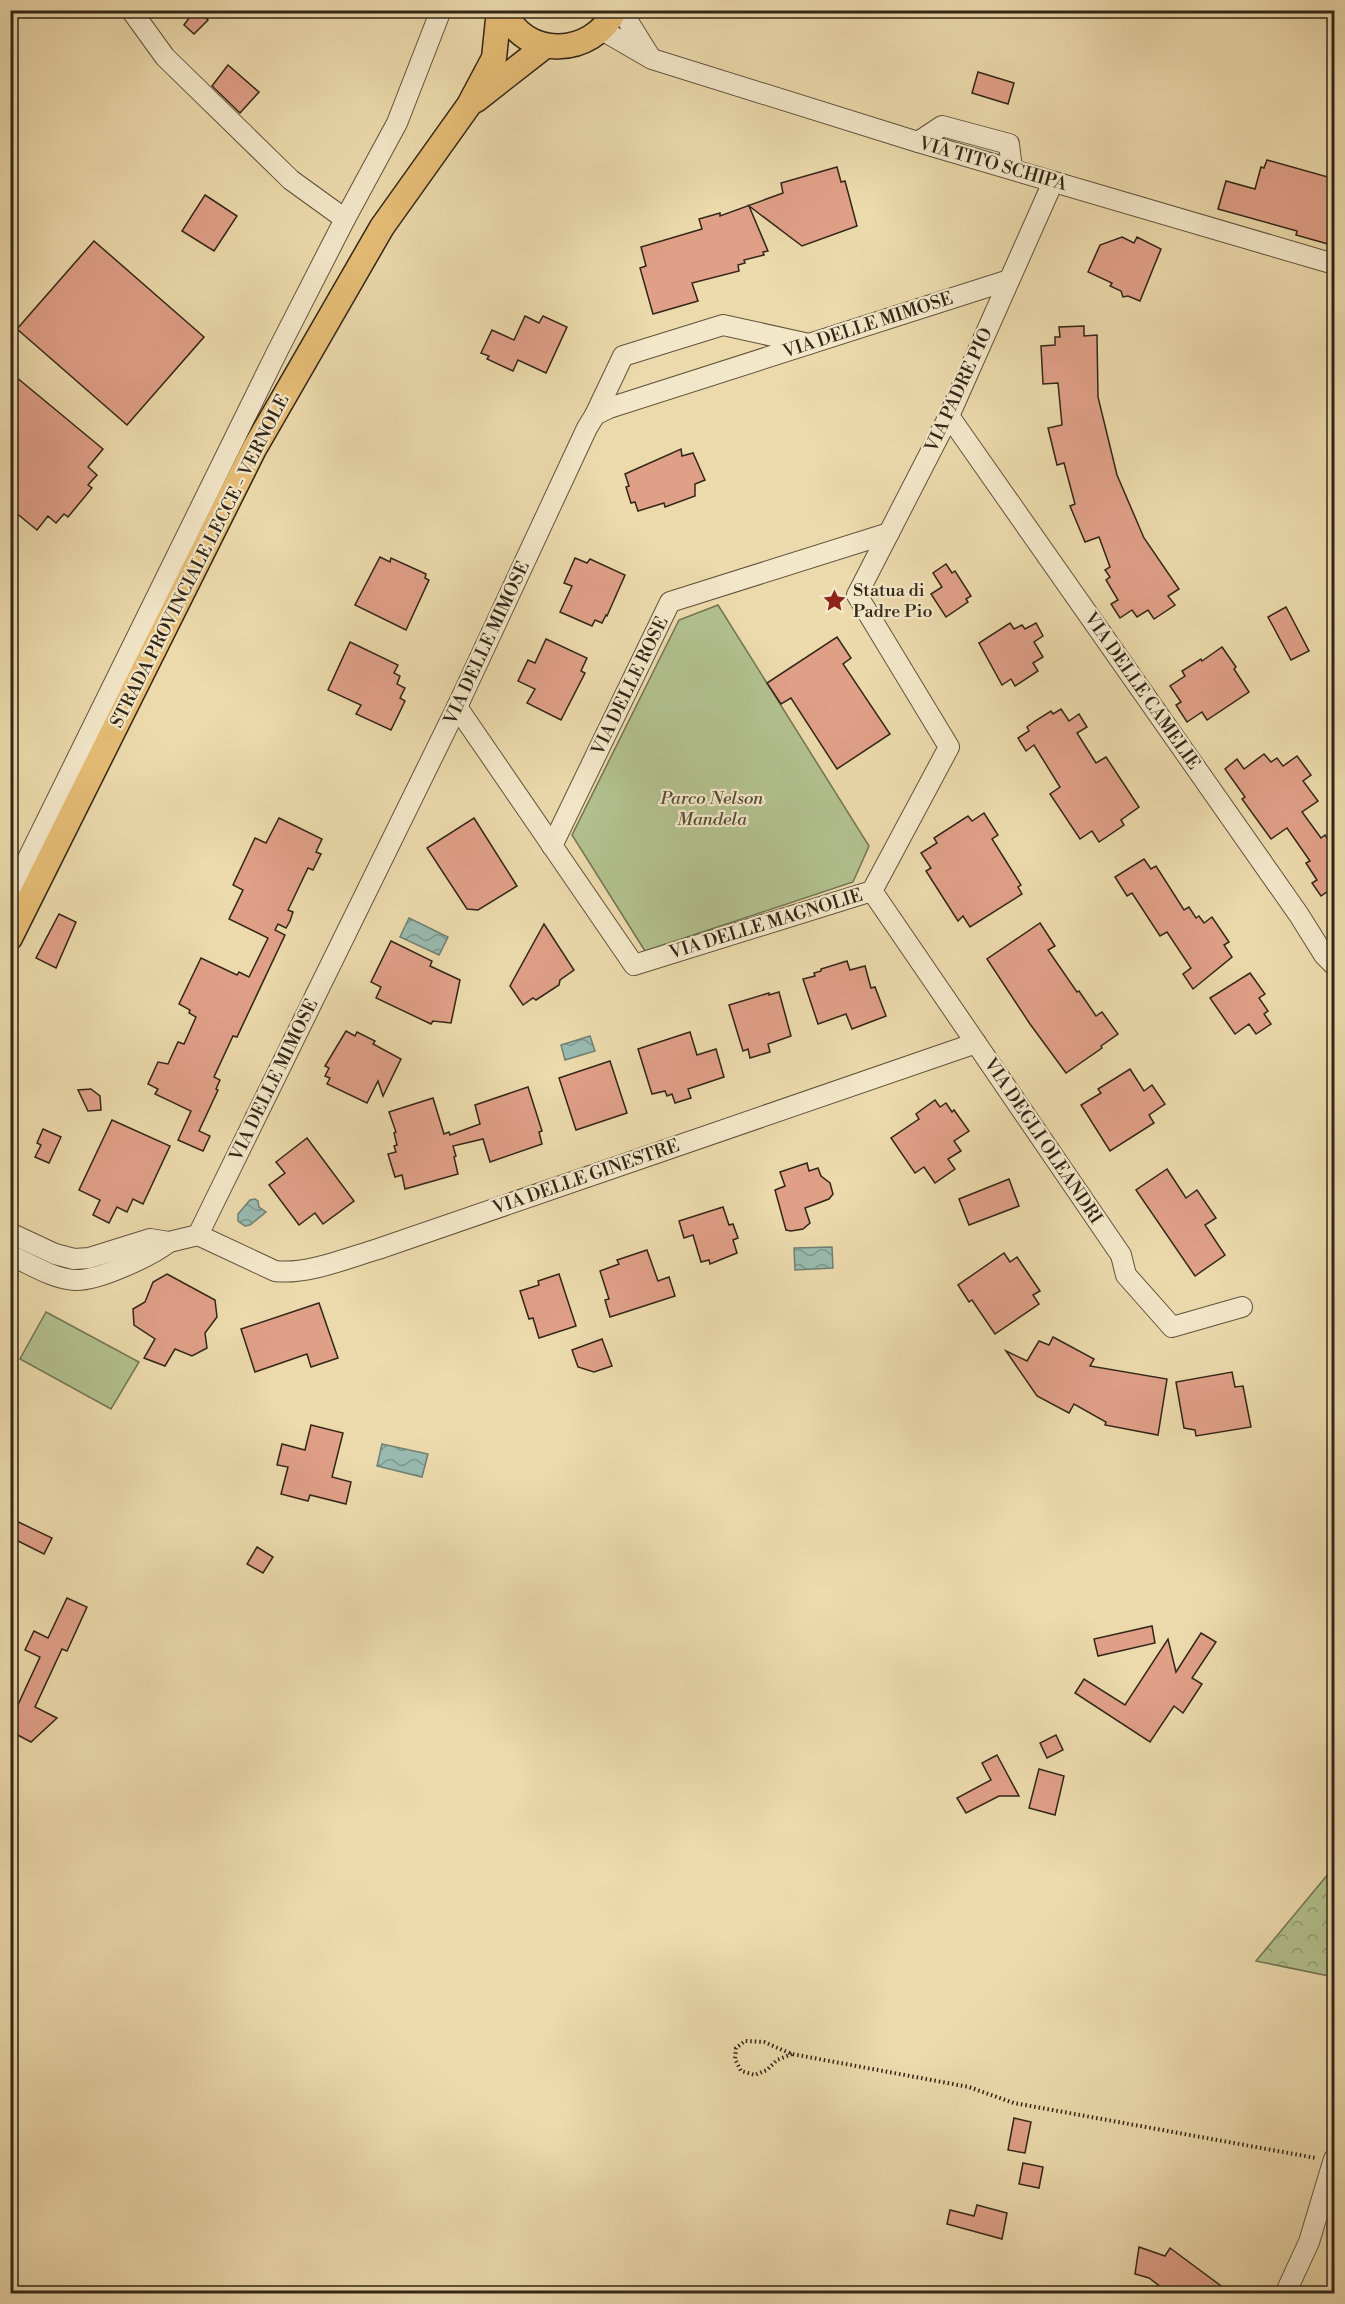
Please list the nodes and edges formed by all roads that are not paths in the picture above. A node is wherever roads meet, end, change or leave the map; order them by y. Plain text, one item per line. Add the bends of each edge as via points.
1 (131, 10) edge
2 (441, 10) edge
3 (501, 10) edge
4 (621, 10) edge
5 (609, 20) edge
6 (545, 46) junction
7 (652, 59) junction
8 (469, 105) junction
9 (1053, 182) junction
10 (345, 219) junction
11 (1335, 264) edge
12 (1009, 280) junction
13 (809, 344) junction
14 (595, 415) junction
15 (949, 416) junction
16 (889, 533) junction
17 (857, 595) joint
18 (457, 707) junction
19 (552, 846) junction
20 (872, 891) junction
21 (11, 893) edge
22 (12, 935) edge
23 (1335, 965) edge
24 (976, 1043) junction
25 (10, 1233) edge
26 (198, 1235) junction
27 (169, 1242) junction
28 (10, 1255) edge
29 (1242, 1307) dead end
30 (1334, 2161) edge
31 (1285, 2294) edge

1 - 10 street via 165,57 291,180
2 - 10 street via 398,123
3 - 6 main road, STRADA PROVINCIALE LECCE - VERNOLE via 517,31
3 - 8 main road, STRADA PROVINCIALE LECCE - VERNOLE via 494,58
4 - 7 street
5 - 6 main road, STRADA PROVINCIALE LECCE - VERNOLE via 585,42 566,48
5 - 7 street, VIA TITO SCHIPA
6 - 8 main road, STRADA PROVINCIALE LECCE - VERNOLE
7 - 9 street, VIA TITO SCHIPA
8 - 22 main road, STRADA PROVINCIALE LECCE - VERNOLE via 382,227 254,448
9 - 11 street, VIA TITO SCHIPA
9 - 12 street, VIA PADRE PIO
10 - 21 street
12 - 13 street, VIA DELLE MIMOSE
12 - 15 street, VIA PADRE PIO
13 - 14 street, VIA DELLE MIMOSE
13 - 14 street via 723,325 623,356
14 - 18 street, VIA DELLE MIMOSE
15 - 16 street, VIA PADRE PIO
15 - 23 street, VIA DELLE CAMELIE via 1324,955
16 - 17 street, VIA PADRE PIO
16 - 19 street, VIA DELLE ROSE via 670,602
17 - 20 street, VIA DELLE MAGNOLIE via 949,747
18 - 19 street, VIA DELLE MAGNOLIE
18 - 26 street, VIA DELLE MIMOSE
19 - 20 street, VIA DELLE MAGNOLIE via 634,965
20 - 24 street, VIA DEGLI OLEANDRI
21 - 22 street
24 - 26 street, VIA DELLE GINESTRE via 378,1249 304,1270 275,1271
24 - 29 street, VIA DEGLI OLEANDRI via 1121,1255 1126,1275 1172,1327
25 - 27 street via 74,1259 150,1239
26 - 27 street
27 - 28 street via 155,1253 76,1280 54,1275
30 - 31 street via 1309,2242

